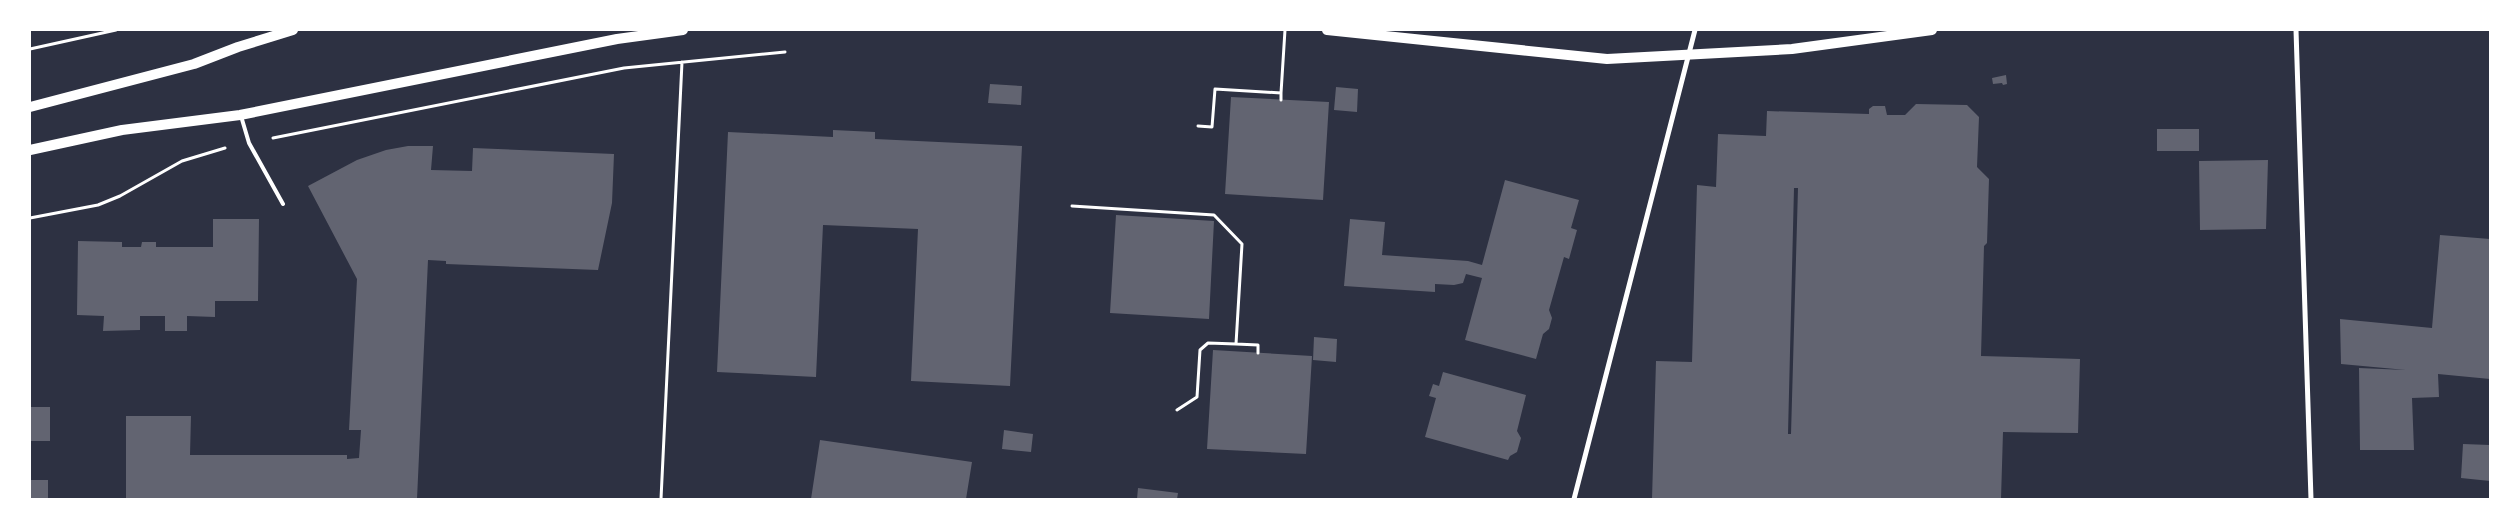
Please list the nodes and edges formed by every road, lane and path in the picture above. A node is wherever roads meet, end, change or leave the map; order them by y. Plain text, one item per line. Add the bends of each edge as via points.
1 (116, 30) edge
2 (293, 30) edge
3 (683, 30) edge
4 (1285, 30) edge
5 (1327, 30) edge
6 (1695, 30) edge
7 (1932, 30) edge
8 (2296, 30) edge
9 (30, 49) edge
10 (785, 52) dead end
11 (1689, 54) junction
12 (682, 62) junction
13 (1281, 93) junction
14 (1281, 100) dead end
15 (30, 107) edge
16 (240, 115) junction
17 (1198, 126) dead end
18 (249, 143) junction
19 (30, 150) edge
20 (283, 204) dead end
21 (1072, 206) dead end
22 (30, 218) edge
23 (1236, 344) junction
24 (1258, 353) dead end
25 (1177, 410) dead end
26 (662, 499) edge
27 (1574, 499) edge
28 (2311, 499) edge

1 - 9 path
2 - 15 main road via 194,64
3 - 16 main road via 617,39
4 - 13 path
5 - 11 main road via 1608,59
6 - 11 street
7 - 11 main road via 1792,49
8 - 28 street
10 - 12 path
11 - 27 street
12 - 18 path via 624,68
12 - 26 path
13 - 14 path
13 - 17 path via 1216,89 1212,128
16 - 18 lane
16 - 19 main road via 122,130
18 - 20 lane
18 - 22 path via 182,161 120,196 98,204
21 - 23 path via 1214,215 1242,244
23 - 24 path via 1258,345
23 - 25 path via 1208,343 1200,350 1197,397

